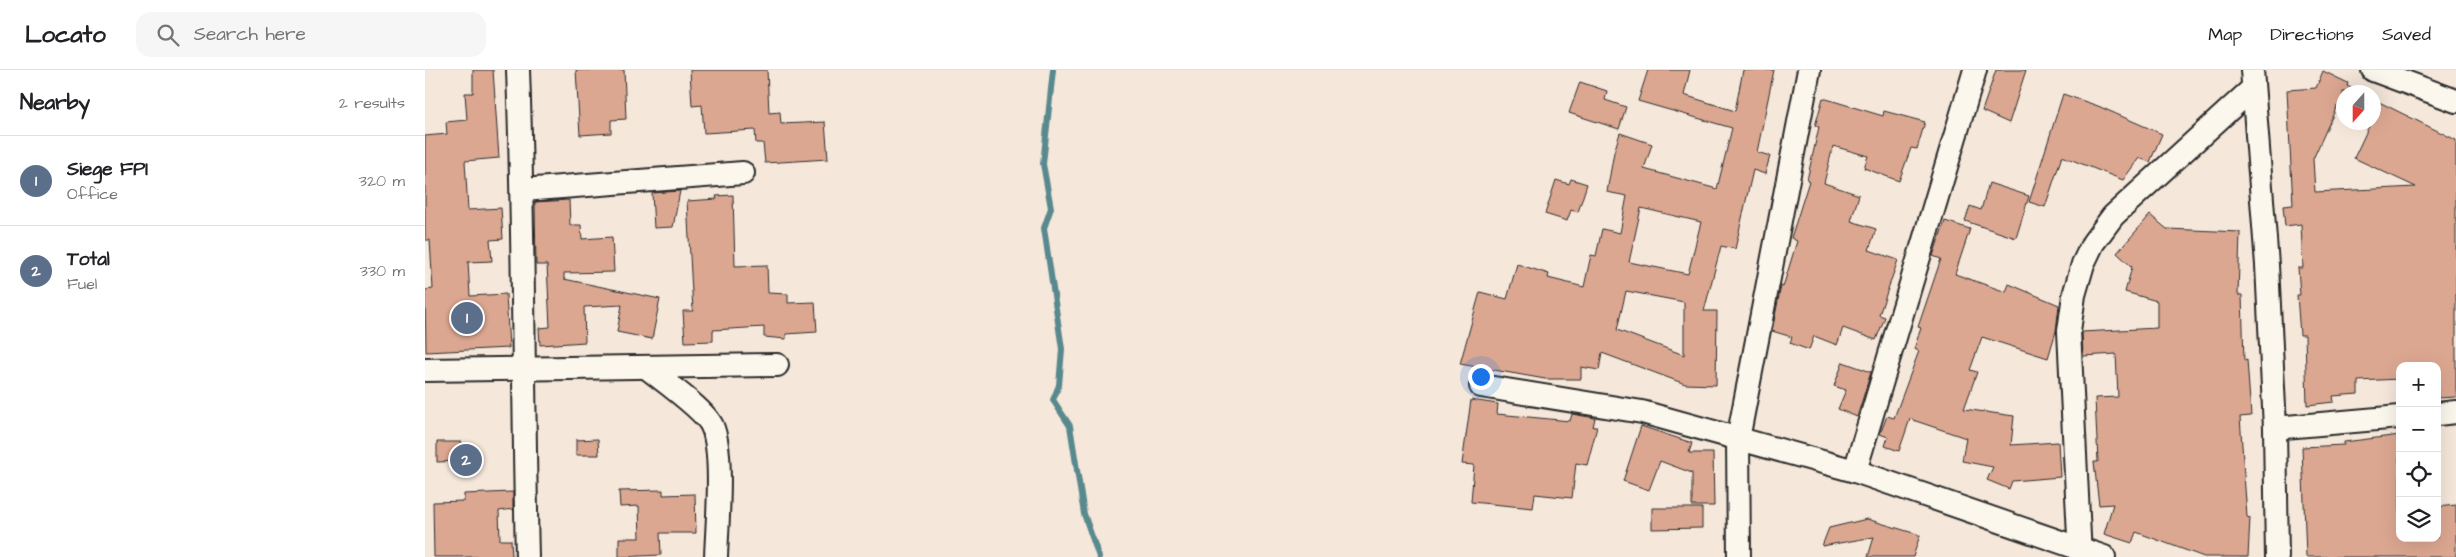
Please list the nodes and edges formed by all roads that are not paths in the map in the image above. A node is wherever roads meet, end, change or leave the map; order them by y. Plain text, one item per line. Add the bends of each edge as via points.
1 (518, 70) edge
2 (1809, 70) edge
3 (1975, 70) edge
4 (2373, 70) edge
5 (2253, 79) edge
6 (2456, 101) edge
7 (743, 173) dead end
8 (523, 190) junction
9 (777, 365) dead end
10 (646, 367) junction
11 (425, 370) edge
12 (523, 370) junction
13 (1481, 386) dead end
14 (2456, 412) edge
15 (2441, 414) edge
16 (2396, 417) edge
17 (2275, 428) junction
18 (1738, 438) junction
19 (1855, 472) junction
20 (2079, 553) edge
21 (527, 557) edge
22 (716, 557) edge
23 (1739, 557) edge
24 (2104, 557) edge
25 (2277, 557) edge

1 - 8 street
2 - 18 street
3 - 19 street
4 - 6 street
5 - 17 street
5 - 20 street via 2113,216 2093,243 2083,264 2073,295 2069,331
7 - 8 street
8 - 12 street
9 - 10 street
10 - 12 street
10 - 22 street via 712,425 718,450
11 - 12 street
12 - 21 street
13 - 18 street via 1642,412
14 - 15 street
16 - 17 street
17 - 25 street
18 - 19 street
18 - 23 street
19 - 20 street
20 - 24 street

